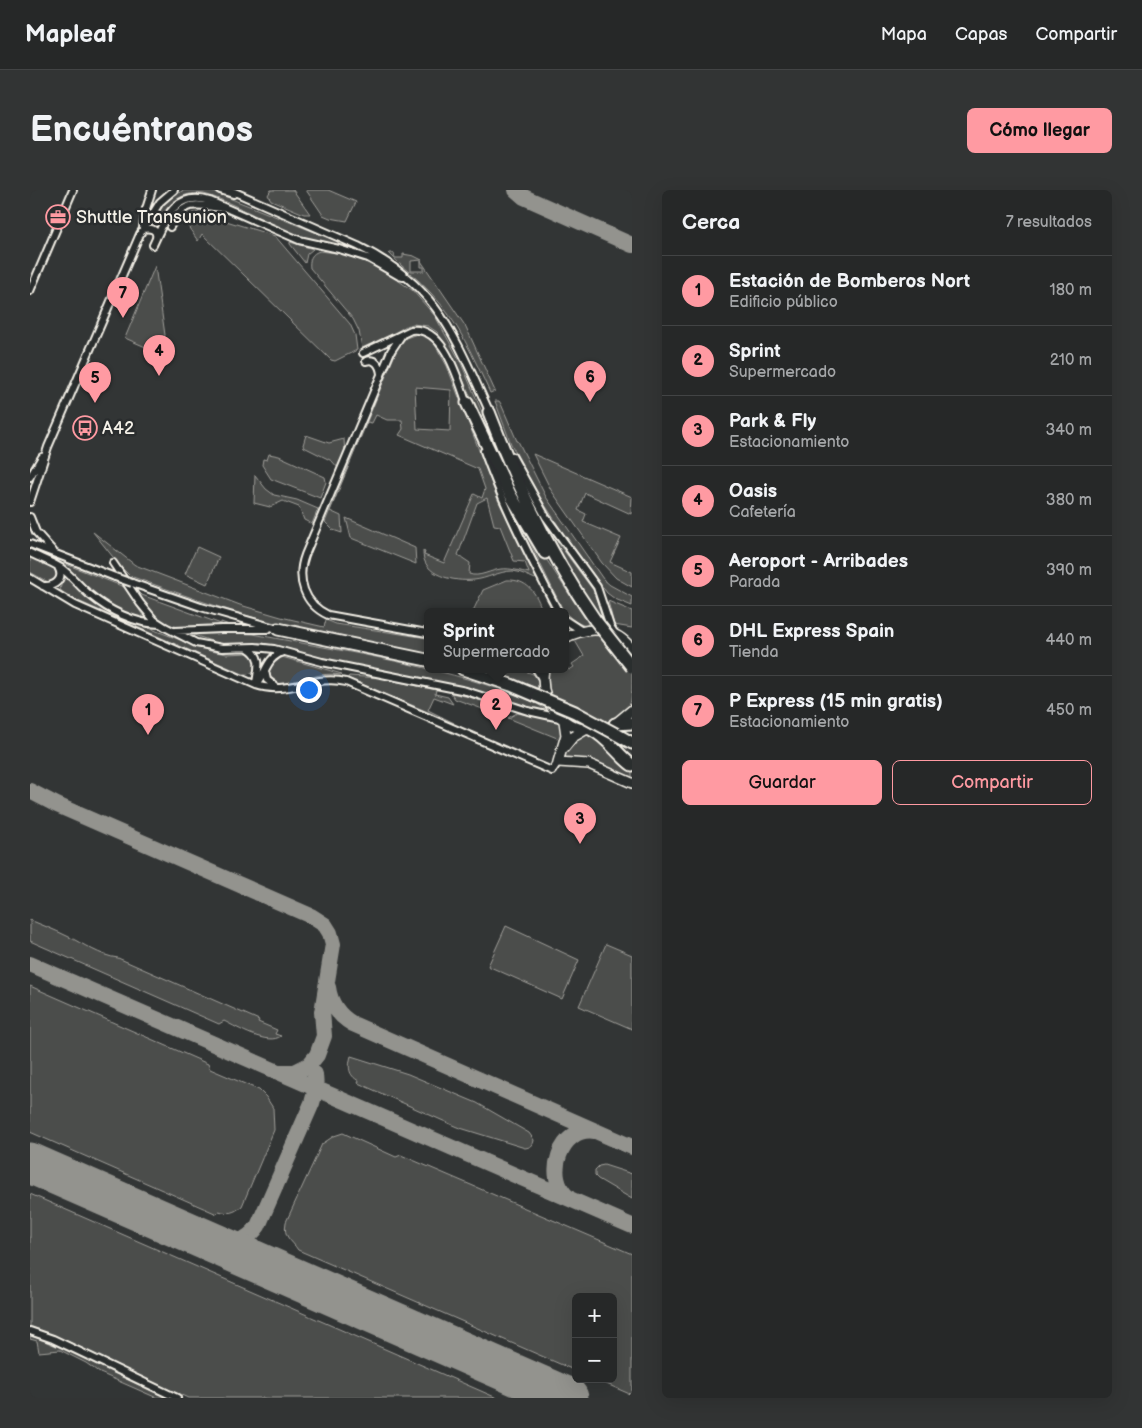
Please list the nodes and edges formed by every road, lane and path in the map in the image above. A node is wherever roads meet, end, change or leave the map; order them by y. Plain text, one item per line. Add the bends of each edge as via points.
1 (73, 190) edge
2 (152, 190) edge
3 (174, 190) edge
4 (220, 190) edge
5 (230, 190) edge
6 (256, 201) junction
7 (227, 209) junction
8 (170, 227) dead end
9 (143, 230) junction
10 (156, 238) junction
11 (153, 245) dead end
12 (409, 278) junction
13 (30, 290) edge
14 (401, 336) junction
15 (363, 353) dead end
16 (366, 361) dead end
17 (381, 374) junction
18 (467, 403) junction
19 (489, 412) junction
20 (48, 447) junction
21 (30, 477) edge
22 (30, 502) edge
23 (30, 517) edge
24 (30, 544) edge
25 (30, 553) edge
26 (56, 554) junction
27 (112, 563) dead end
28 (55, 564) junction
29 (30, 578) edge
30 (59, 580) junction
31 (42, 586) junction
32 (577, 594) junction
33 (62, 598) junction
34 (556, 608) edge
35 (569, 623) edge
36 (160, 624) junction
37 (278, 629) junction
38 (172, 630) junction
39 (582, 631) junction
40 (424, 632) edge
41 (616, 635) junction
42 (569, 636) edge
43 (628, 641) edge
44 (247, 647) junction
45 (632, 649) edge
46 (284, 652) junction
47 (424, 659) edge
48 (632, 667) edge
49 (262, 670) junction
50 (475, 673) edge
51 (539, 673) edge
52 (544, 673) edge
53 (243, 679) junction
54 (543, 680) junction
55 (256, 684) junction
56 (281, 689) junction
57 (632, 710) edge
58 (562, 719) junction
59 (632, 723) edge
60 (616, 729) junction
61 (588, 730) junction
62 (632, 744) edge
63 (562, 751) junction
64 (558, 762) junction
65 (632, 765) edge
66 (632, 783) edge
67 (30, 1331) edge
68 (177, 1398) edge

1 - 13 street
2 - 9 street
3 - 9 street via 160,202
4 - 6 street
5 - 6 street
6 - 12 street via 371,252
7 - 8 street via 189,206 177,213
7 - 10 street via 201,198 183,199 170,210
7 - 12 street via 299,240 368,258 398,276
9 - 10 street via 154,230
9 - 20 street
10 - 11 street
12 - 19 street via 432,302 459,344
14 - 15 street
14 - 17 street
14 - 18 street via 419,330 436,338
16 - 17 street via 376,362
17 - 40 street via 305,555 301,568 302,583 310,601 328,615
18 - 32 highway via 522,516 543,551
18 - 34 street via 496,484
19 - 32 highway via 523,496
19 - 41 street via 546,517 596,587
20 - 21 street
20 - 22 street
23 - 26 street via 36,532
24 - 26 street
25 - 28 street
26 - 37 street, bridge via 201,608
27 - 36 street via 145,610
28 - 30 street via 60,571
28 - 36 street via 110,608 150,624
29 - 31 street
30 - 31 street via 53,585
30 - 33 street via 58,592
31 - 33 street
32 - 48 highway, bridge
33 - 53 street
35 - 39 street
36 - 38 street
37 - 38 street
37 - 47 highway
38 - 44 street via 204,645
39 - 41 street via 602,630
39 - 42 street
41 - 43 street
43 - 45 street
44 - 46 street
44 - 49 street via 258,656
46 - 49 street via 271,659
46 - 58 street via 466,691
49 - 53 street
49 - 55 street
49 - 56 street via 270,684
50 - 60 highway, bridge
51 - 54 street
52 - 54 street
53 - 55 street
54 - 58 street via 547,699
55 - 56 street
56 - 64 street via 319,681 346,682 552,771
57 - 60 street
58 - 61 street via 571,726
58 - 63 street via 566,731
59 - 60 highway
60 - 61 street
60 - 62 highway
61 - 63 street via 573,737
61 - 65 highway via 600,735
63 - 64 street
64 - 66 street via 589,764
67 - 68 street via 54,1339

